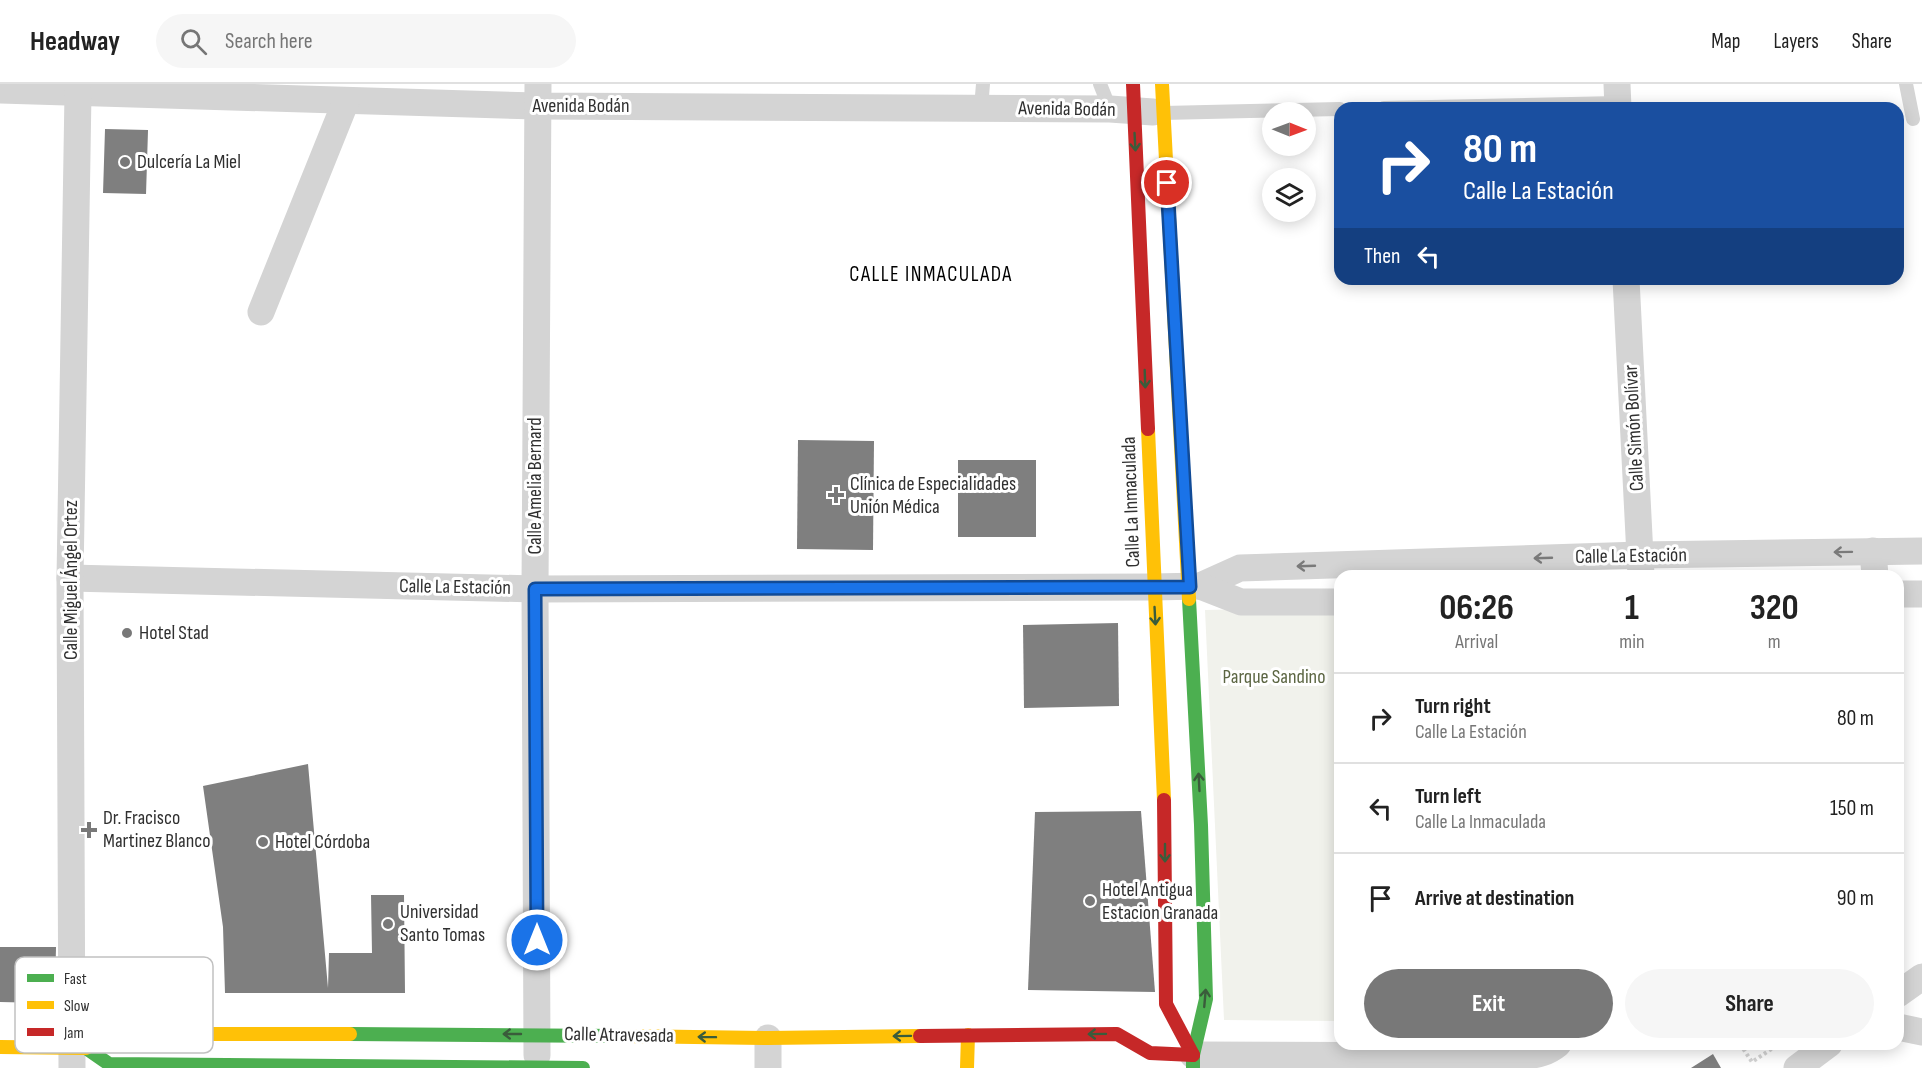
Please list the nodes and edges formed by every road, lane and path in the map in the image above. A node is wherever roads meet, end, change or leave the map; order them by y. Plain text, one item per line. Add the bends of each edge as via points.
1 (1162, 84) edge
2 (1906, 84) edge
3 (62, 89) edge
4 (0, 90) edge
5 (538, 95) edge
6 (982, 96) edge
7 (1119, 97) edge
8 (1618, 98) edge
9 (346, 101) junction
10 (1524, 102) edge
11 (1334, 109) edge
12 (1163, 113) junction
13 (1912, 119) dead end
14 (1626, 285) edge
15 (261, 312) dead end
16 (1160, 347) junction
17 (1922, 551) edge
18 (1874, 564) edge
19 (1640, 565) edge
20 (70, 578) junction
21 (1195, 586) junction
22 (1154, 587) junction
23 (535, 589) junction
24 (1904, 594) edge
25 (1922, 594) edge
26 (1334, 602) edge
27 (1183, 827) junction
28 (76, 957) edge
29 (1922, 977) edge
30 (1904, 990) edge
31 (1904, 1028) edge
32 (1922, 1032) edge
33 (538, 1034) junction
34 (968, 1035) junction
35 (768, 1038) junction
36 (213, 1043) edge
37 (0, 1047) edge
38 (15, 1049) edge
39 (303, 1050) junction
40 (1550, 1050) edge
41 (1744, 1050) edge
42 (1771, 1050) edge
43 (1820, 1050) edge
44 (58, 1053) edge
45 (1150, 1053) junction
46 (77, 1055) edge
47 (1193, 1061) edge
48 (1134, 1063) dead end
49 (537, 1068) edge
50 (583, 1068) edge
51 (768, 1068) edge
52 (967, 1068) edge
53 (1797, 1068) edge

1 - 12 main road, Calle La Inmaculada
2 - 13 lane
3 - 4 street, Avenida Bodán
3 - 9 street, Avenida Bodán
3 - 20 street, Calle Miguel Ángel Ortez
5 - 6 street, Avenida Bodán
5 - 9 street, Avenida Bodán
5 - 23 street, Calle Amelia Bernard
6 - 7 street, Avenida Bodán
7 - 12 street, Avenida Bodán
7 -> 16 main road, Calle La Inmaculada
8 - 10 lane
9 - 15 street
11 - 12 lane
12 - 16 main road, Calle La Inmaculada
14 - 19 street, Calle Simón Bolívar
16 - 21 main road, Calle La Inmaculada
16 -> 22 main road, Calle La Inmaculada
17 - 18 street, Calle La Estación
18 -> 19 street, Calle La Estación
19 -> 21 street, Calle La Estación via 1240,568
20 - 23 street, Calle La Estación
20 - 28 street, Calle Miguel Ángel Ortez
21 - 22 street, Calle La Estación
21 - 26 street, Calle La Estación via 1240,602
27 -> 21 main road, Calle La Inmaculada
22 - 23 street, Calle La Estación
22 -> 27 main road, Calle La Inmaculada
23 - 33 street, Calle Amelia Bernard
24 - 25 street
47 -> 27 main road, Calle La Inmaculada via 1206,999
27 -> 47 main road, Calle La Inmaculada via 1166,1004
29 - 30 street
31 - 32 street
35 -> 33 main road, Calle Atravesada
33 -> 39 main road, Calle Atravesada
33 - 49 street, Calle Amelia Bernard
34 -> 35 main road, Calle Atravesada
45 -> 34 main road, Calle Atravesada via 1117,1034
34 - 52 main road
35 - 51 street
36 - 39 main road, Calle Atravesada
37 - 38 main road, Calle Atravesada
39 - 46 main road, Calle Atravesada via 109,1064
39 - 49 main road, Calle Atravesada
40 - 47 street, Calle Atravesada via 1524,1056
41 - 42 path via 1752,1062
43 - 53 street
44 - 46 main road, Calle Atravesada
45 - 47 main road, Calle Atravesada
45 - 48 main road
49 - 50 main road, Calle Atravesada

